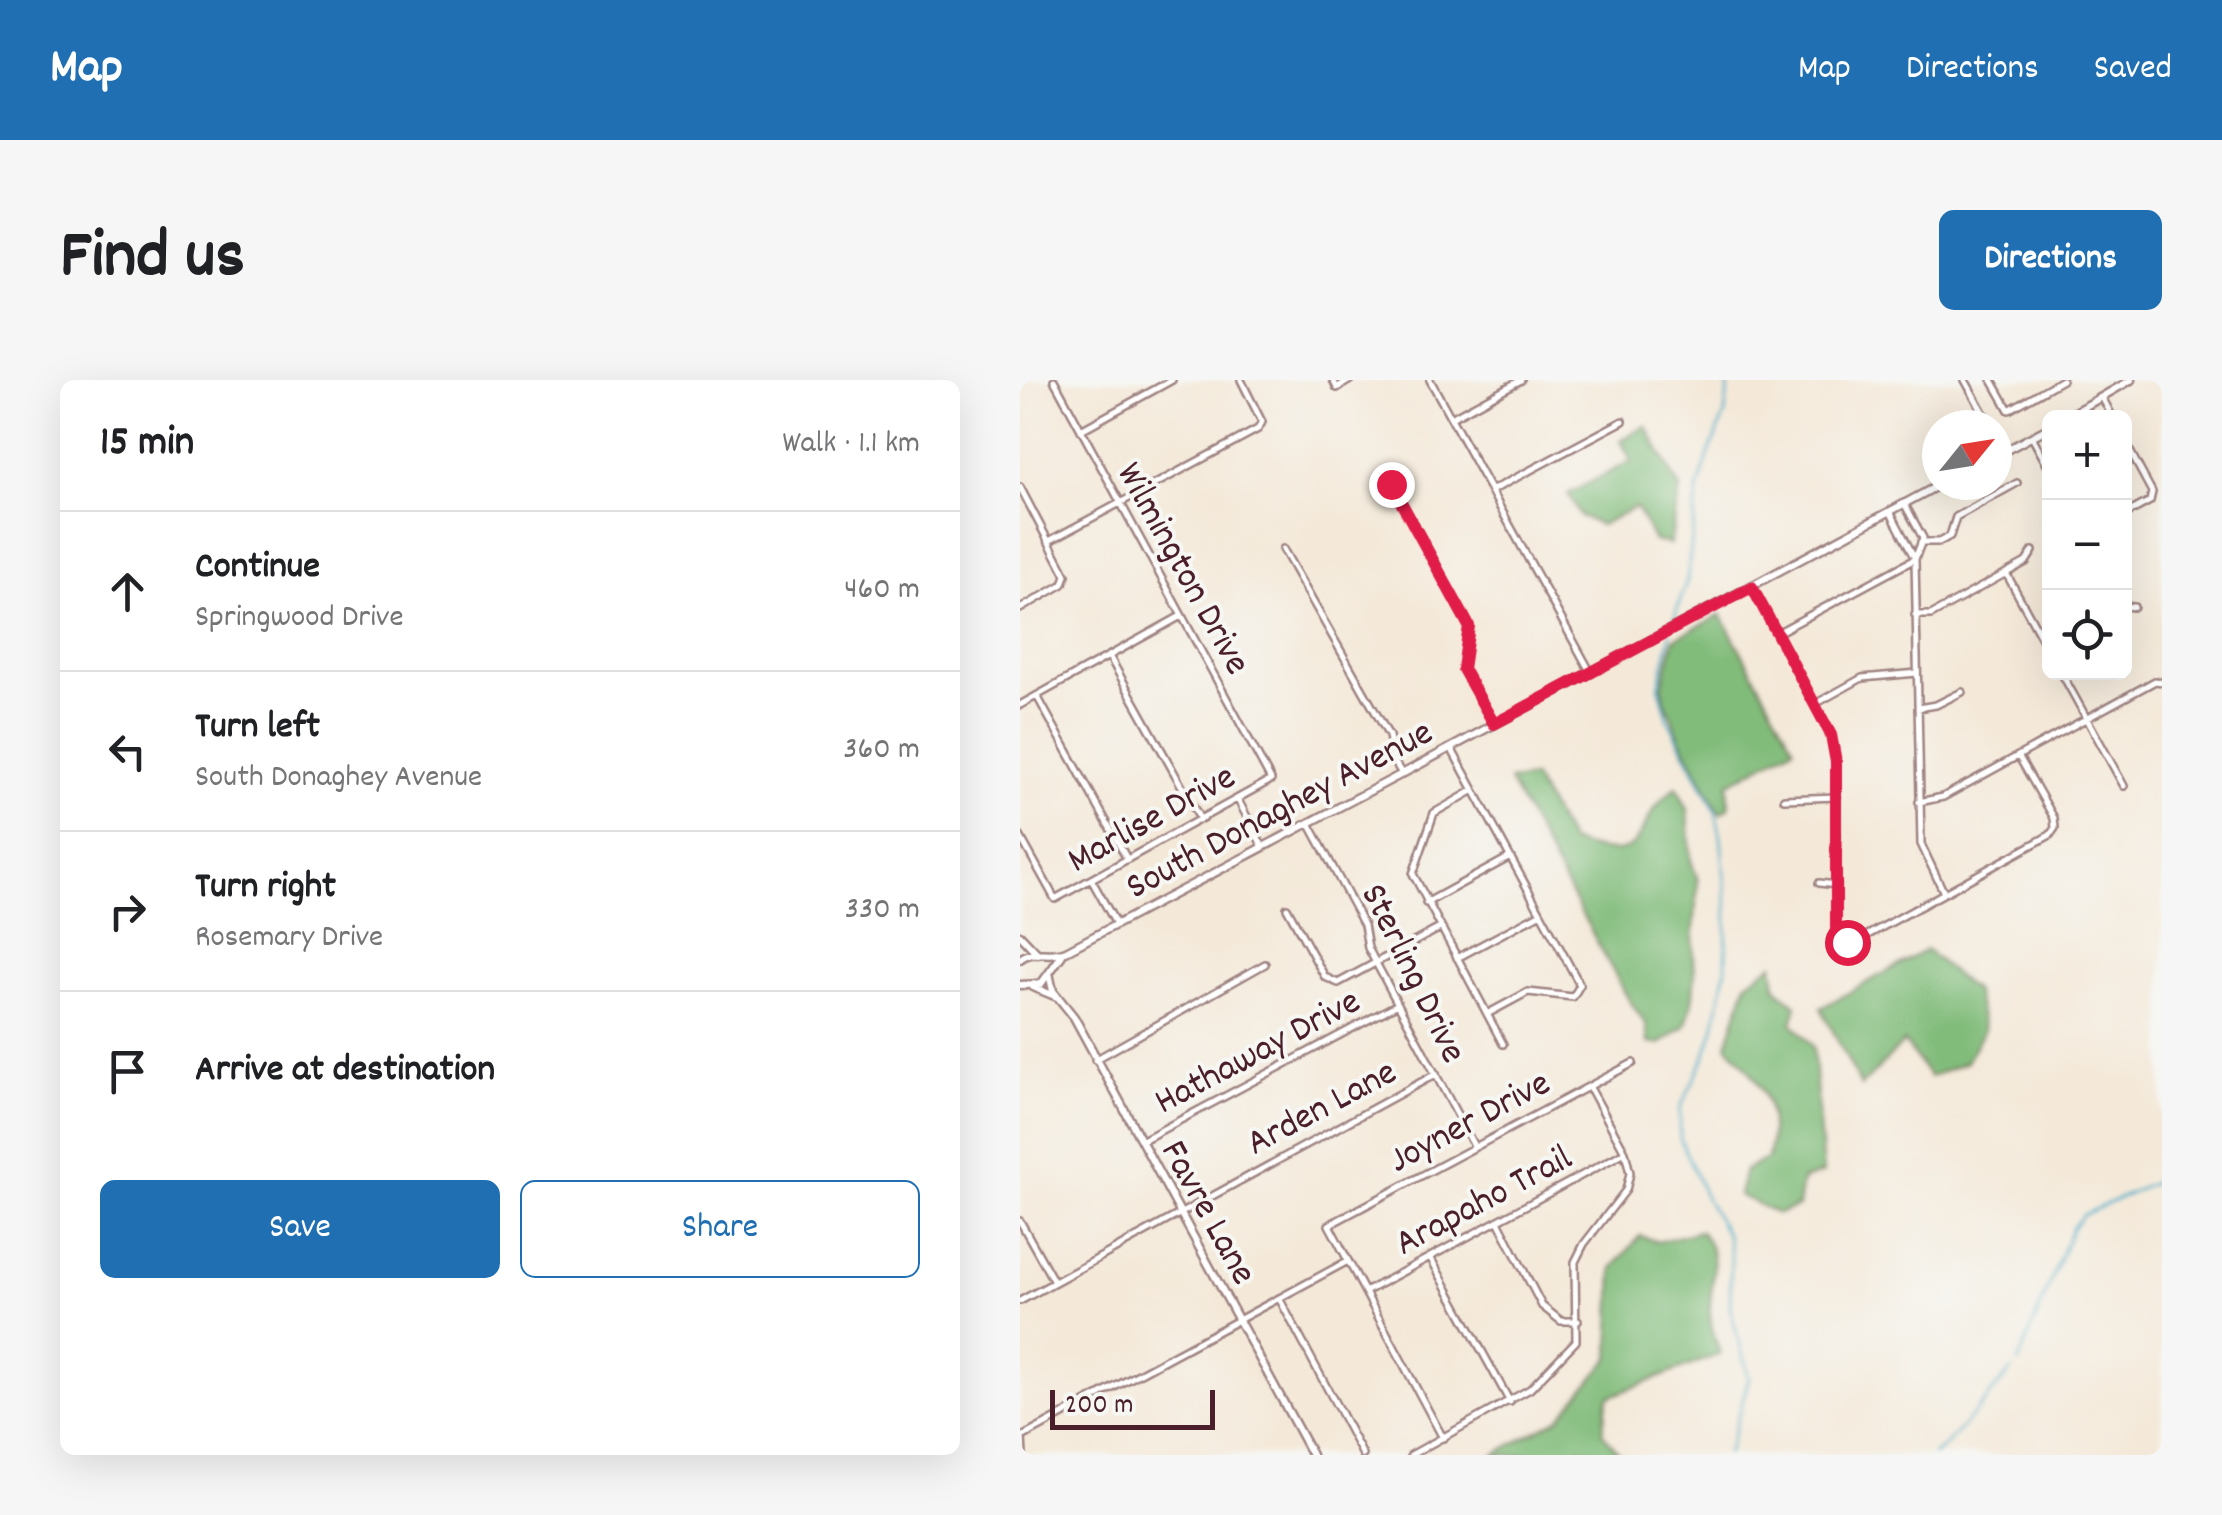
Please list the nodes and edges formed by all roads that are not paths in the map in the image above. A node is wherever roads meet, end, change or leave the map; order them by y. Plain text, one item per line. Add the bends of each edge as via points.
1 (1054, 380) edge
2 (1172, 380) edge
3 (1242, 380) edge
4 (1332, 380) edge
5 (1350, 380) edge
6 (1430, 380) edge
7 (1520, 380) edge
8 (1966, 380) edge
9 (1992, 380) edge
10 (2062, 380) edge
11 (2132, 380) edge
12 (2102, 396) junction
13 (1982, 410) edge
14 (2078, 410) edge
15 (2108, 410) edge
16 (1451, 418) junction
17 (1623, 421) dead end
18 (1081, 430) junction
19 (2042, 431) edge
20 (2032, 437) junction
21 (2012, 447) edge
22 (2042, 455) edge
23 (2132, 455) edge
24 (1390, 472) dead end
25 (2018, 483) dead end
26 (1020, 486) edge
27 (1491, 491) junction
28 (1922, 494) edge
29 (1120, 503) junction
30 (1904, 503) junction
31 (1890, 511) junction
32 (2132, 511) edge
33 (1049, 541) junction
34 (1921, 542) junction
35 (1283, 549) dead end
36 (2033, 551) dead end
37 (1915, 560) junction
38 (2006, 573) junction
39 (1752, 587) junction
40 (1020, 609) edge
41 (1916, 615) junction
42 (1181, 616) junction
43 (1777, 633) junction
44 (2042, 636) edge
45 (1109, 656) junction
46 (1591, 672) junction
47 (1917, 673) junction
48 (2066, 680) edge
49 (2162, 682) edge
50 (1962, 692) dead end
51 (1037, 696) junction
52 (1816, 704) junction
53 (1020, 705) edge
54 (1918, 708) junction
55 (2087, 718) junction
56 (1494, 724) junction
57 (1451, 748) junction
58 (2019, 757) junction
59 (1402, 774) junction
60 (1272, 780) joint
61 (2124, 786) dead end
62 (1474, 790) junction
63 (1837, 797) junction
64 (1784, 799) dead end
65 (1238, 800) junction
66 (1919, 802) junction
67 (1200, 819) junction
68 (1309, 822) junction
69 (1020, 836) edge
70 (1262, 845) junction
71 (1510, 857) junction
72 (1127, 860) junction
73 (1091, 879) junction
74 (1820, 884) dead end
75 (1837, 885) junction
76 (1944, 893) junction
77 (1426, 903) junction
78 (1288, 908) dead end
79 (1541, 913) junction
80 (1116, 924) junction
81 (1440, 928) junction
82 (1020, 935) edge
83 (1066, 951) junction
84 (1040, 955) junction
85 (1457, 958) junction
86 (1020, 959) edge
87 (1376, 963) junction
88 (1265, 964) dead end
89 (1049, 972) junction
90 (1024, 984) edge
91 (1057, 997) junction
92 (1398, 1004) junction
93 (1487, 1014) junction
94 (1503, 1044) dead end
95 (1096, 1060) junction
96 (1633, 1063) dead end
97 (1436, 1074) junction
98 (1589, 1086) junction
99 (1141, 1141) junction
100 (1474, 1146) junction
101 (1625, 1152) junction
102 (1179, 1213) junction
103 (1020, 1221) edge
104 (1498, 1221) junction
105 (1430, 1257) junction
106 (1347, 1261) junction
107 (1054, 1282) junction
108 (1365, 1292) junction
109 (1278, 1298) junction
110 (1020, 1300) edge
111 (1240, 1321) junction
112 (1578, 1321) junction
113 (1510, 1402) junction
114 (1442, 1438) junction
115 (1023, 1455) edge
116 (1312, 1455) edge
117 (1363, 1455) edge
118 (1411, 1455) edge

1 - 18 street, Wilmington Drive
2 - 18 street
3 - 29 street via 1260,414 1258,429
4 - 5 street via 1336,388
6 - 16 street
7 - 16 street
8 - 13 street
9 - 10 street via 2009,410
11 - 12 street
12 - 14 street
12 - 15 street
16 - 27 street
17 - 27 street
18 - 29 street, Wilmington Drive
19 - 20 street
20 - 21 street
20 - 22 street
23 - 32 street via 2152,492 2150,501
24 - 56 street via 1469,626 1463,669
25 - 34 street via 1956,517 1950,536
26 - 33 street
27 - 46 street
28 - 30 street, South Donaghey Avenue
29 - 33 street
29 - 42 street, Wilmington Drive
30 - 31 street, South Donaghey Avenue
30 - 34 street
31 - 37 street
31 - 39 street, South Donaghey Avenue
33 - 40 street via 1065,581
34 - 37 street
35 - 59 street via 1389,736
36 - 38 street
37 - 41 street
37 - 43 street
38 - 41 street via 1931,615
38 - 44 street
39 - 43 street
39 - 46 street, South Donaghey Avenue
41 - 47 street
42 - 45 street
42 - 60 street, Wilmington Drive
43 - 52 street
45 - 51 street
45 - 67 street
46 - 56 street, South Donaghey Avenue
47 - 52 street via 1862,678
47 - 54 street
48 - 55 street
49 - 55 street
50 - 54 street
51 - 53 street
51 - 72 street
52 - 63 street via 1831,735
54 - 66 street
55 - 58 street
55 - 61 street
56 - 57 street, South Donaghey Avenue
57 - 59 street, South Donaghey Avenue
57 - 62 street
58 - 66 street via 1943,798
58 - 76 street via 2055,828
59 - 68 street, South Donaghey Avenue
60 - 65 street, Marlise Drive
62 - 71 street
62 - 77 street via 1434,813 1413,874
63 - 64 street
63 - 75 street
65 - 67 street, Marlise Drive
65 - 70 street
66 - 76 street via 1921,844
67 - 72 street, Marlise Drive
68 - 70 street, South Donaghey Avenue
68 - 87 street, Sterling Drive via 1364,925
69 - 73 street, Marlise Drive via 1054,899
70 - 80 street, South Donaghey Avenue
71 - 77 street
71 - 79 street
72 - 73 street, Marlise Drive
73 - 80 street
74 - 75 street
75 - 76 street via 1836,927 1847,942
77 - 81 street
78 - 87 street via 1331,982
79 - 85 street
79 - 93 street via 1580,985 1573,997 1528,992
80 - 83 street, South Donaghey Avenue
81 - 85 street
81 - 87 street
82 - 84 street
83 - 84 street, South Donaghey Avenue
83 - 89 street, South Donaghey Avenue
84 - 86 street, South Donaghey Avenue
84 - 89 street, Favre Lane
85 - 93 street
87 - 92 street, Sterling Drive
88 - 95 street
89 - 90 street, South Donaghey Avenue via 1045,981
89 - 91 street, Favre Lane
90 - 91 street
91 - 95 street, Favre Lane
92 - 97 street, Sterling Drive
92 - 99 street, Hathaway Drive
93 - 94 street
95 - 99 street, Favre Lane
96 - 98 street, Joyner Drive
97 - 100 street, Sterling Drive
97 - 102 street, Arden Lane
98 - 100 street, Joyner Drive
98 - 101 street
99 - 102 street, Favre Lane
100 - 106 street, Joyner Drive via 1329,1225
101 - 104 street, Arapaho Trail
101 - 112 street via 1626,1190 1575,1262
102 - 107 street, Arden Lane
102 - 111 street, Favre Lane
103 - 107 street
104 - 105 street, Arapaho Trail
104 - 112 street via 1542,1306 1562,1321
105 - 108 street, Arapaho Trail
105 - 113 street
106 - 108 street
106 - 109 street
107 - 110 street, Arden Lane
108 - 114 street
109 - 111 street
109 - 117 street
111 - 115 street via 1022,1437
111 - 116 street, Favre Lane
112 - 113 street via 1576,1341
113 - 114 street
114 - 118 street

